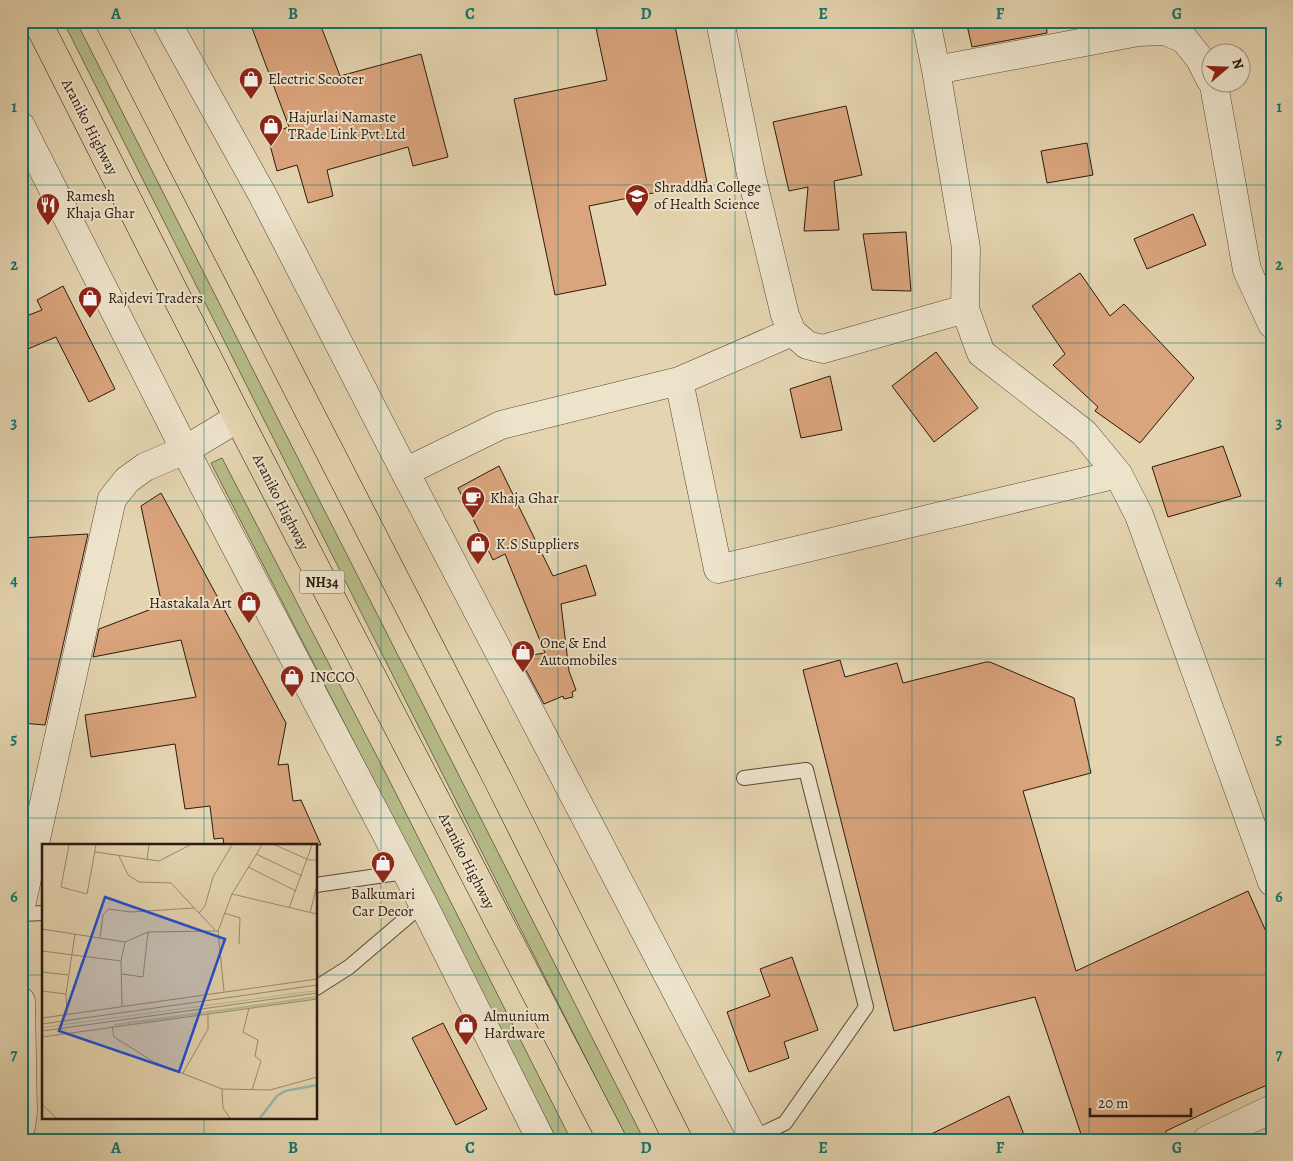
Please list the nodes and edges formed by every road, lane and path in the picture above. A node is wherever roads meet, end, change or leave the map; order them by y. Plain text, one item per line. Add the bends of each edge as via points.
1 (37, 21) edge
2 (109, 21) edge
3 (166, 21) edge
4 (720, 21) edge
5 (926, 21) edge
6 (1200, 59) edge
7 (936, 70) junction
8 (1214, 92) edge
9 (21, 126) edge
10 (965, 309) junction
11 (1272, 324) edge
12 (792, 332) junction
13 (680, 381) junction
14 (238, 418) junction
15 (185, 450) junction
16 (405, 472) junction
17 (1118, 474) junction
18 (744, 778) dead end
19 (405, 872) junction
20 (1272, 882) edge
21 (318, 885) edge
22 (423, 904) junction
23 (21, 906) edge
24 (42, 913) edge
25 (21, 914) edge
26 (318, 987) edge
27 (21, 1001) edge
28 (1272, 1109) edge
29 (21, 1127) edge
30 (753, 1139) edge
31 (541, 1140) edge
32 (612, 1140) edge
33 (678, 1140) edge
34 (1207, 1140) edge

1 - 14 highway, Araniko Highway / NH34
2 - 33 highway
3 - 16 street via 262,194
4 - 12 street via 751,174 785,315
5 - 7 street
6 - 7 street via 1184,39 1165,31 1138,32
7 - 10 street via 966,248
8 - 11 street via 1247,270
9 - 15 street
10 - 12 street via 823,349 807,345
10 - 17 street via 981,353 1084,432
12 - 13 street
13 - 16 street via 501,425
13 - 17 street via 718,568
14 - 15 street
14 - 32 highway, Araniko Highway / NH34
15 - 19 street
15 - 23 street via 145,467 127,480 112,499
16 - 30 street
17 - 20 street via 1139,515
18 - 30 lane via 806,770 866,1007 785,1123
19 - 21 lane
19 - 22 street
22 - 26 lane via 350,968
22 - 31 street
24 - 25 lane
27 - 29 street via 24,1112
28 - 34 street

